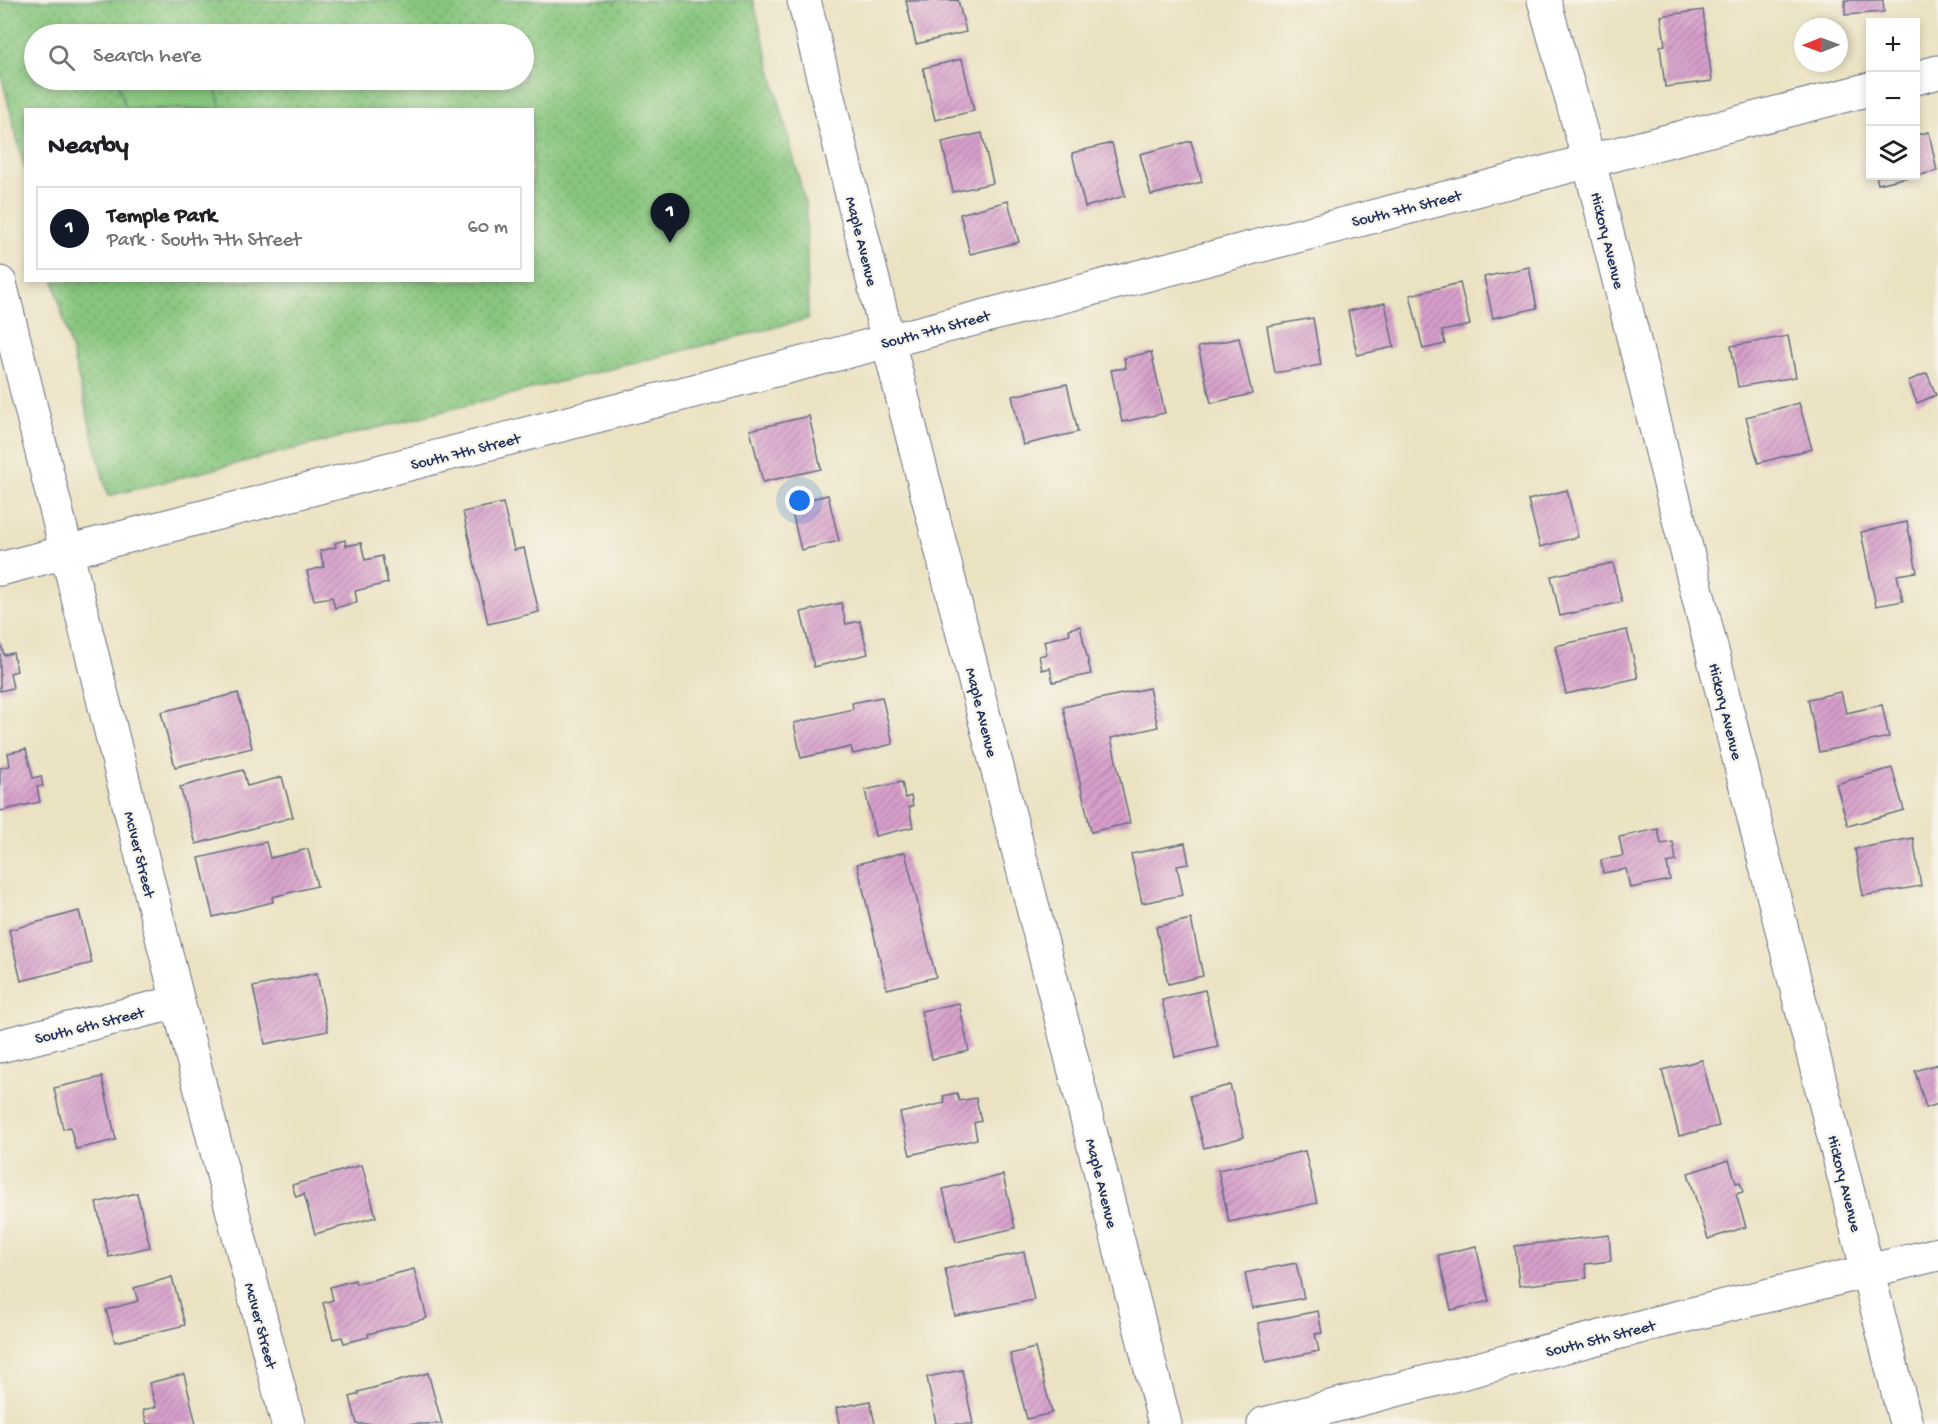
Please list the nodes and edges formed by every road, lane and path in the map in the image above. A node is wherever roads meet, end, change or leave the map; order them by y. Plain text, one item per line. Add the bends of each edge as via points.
1 (804, 0) edge
2 (1544, 0) edge
3 (1938, 72) edge
4 (1920, 77) edge
5 (1866, 90) edge
6 (1589, 161) junction
7 (0, 283) edge
8 (888, 341) junction
9 (67, 552) junction
10 (0, 569) edge
11 (178, 1002) junction
12 (0, 1046) edge
13 (1938, 1254) edge
14 (1868, 1272) junction
15 (288, 1424) edge
16 (1165, 1424) edge
17 (1264, 1424) edge
18 (1906, 1424) edge

1 - 8 street, Maple Avenue
2 - 6 street, Hickory Avenue
3 - 4 street
5 - 6 street, South 7th Street
6 - 8 street, South 7th Street
6 - 14 street, Hickory Avenue
7 - 9 street, McIver Street
8 - 9 street, South 7th Street
8 - 16 street, Maple Avenue
9 - 10 street, South 7th Street
9 - 11 street, McIver Street
11 - 12 street, South 6th Street
11 - 15 street, McIver Street
13 - 14 street, South 5th Street
14 - 17 street, South 5th Street
14 - 18 street, Hickory Avenue

